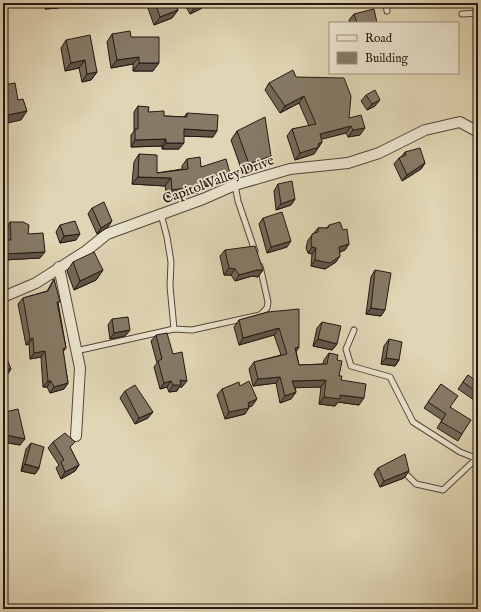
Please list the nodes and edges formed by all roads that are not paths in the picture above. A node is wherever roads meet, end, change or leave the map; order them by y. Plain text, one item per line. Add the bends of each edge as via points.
1 (386, 3) edge
2 (387, 11) dead end
3 (478, 13) edge
4 (462, 14) dead end
5 (478, 132) edge
6 (235, 185) junction
7 (161, 214) junction
8 (59, 267) junction
9 (3, 297) edge
10 (174, 329) junction
11 (354, 330) dead end
12 (76, 351) junction
13 (76, 436) dead end
14 (477, 459) edge
15 (408, 476) edge

1 - 2 lane
3 - 4 lane
5 - 6 street, Capitol Valley Drive via 460,122 426,130 379,153 348,163 290,168
6 - 7 street, Capitol Valley Drive
6 - 10 lane via 268,295 267,308 260,315 184,331
7 - 8 street, Capitol Valley Drive via 106,234 86,251
7 - 10 lane via 171,262 170,286
8 - 9 street, Capitol Valley Drive via 36,283
8 - 12 street
10 - 12 lane
11 - 14 lane via 346,349 351,366 390,377 413,422 460,452
12 - 13 street via 80,368
14 - 15 lane via 443,490 416,484

